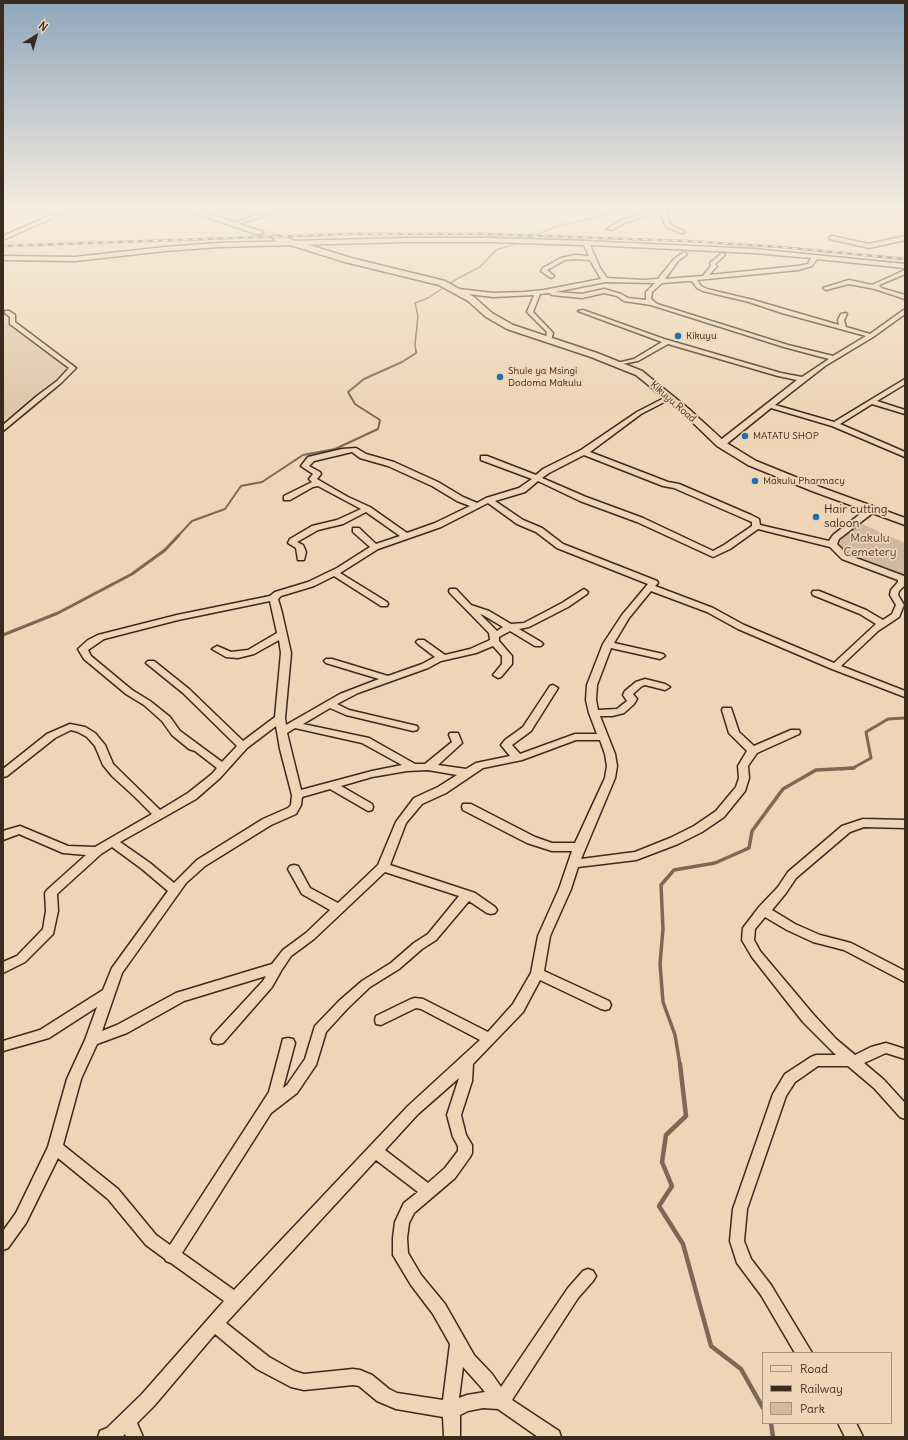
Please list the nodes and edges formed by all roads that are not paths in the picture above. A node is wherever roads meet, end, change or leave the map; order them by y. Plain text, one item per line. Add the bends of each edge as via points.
1 (406, 274) edge
2 (548, 274) edge
3 (602, 274) edge
4 (665, 274) edge
5 (707, 274) edge
6 (734, 274) edge
7 (900, 274) edge
8 (551, 276) dead end
9 (705, 277) junction
10 (691, 279) junction
11 (605, 280) junction
12 (660, 281) junction
13 (875, 287) junction
14 (826, 288) dead end
15 (459, 292) junction
16 (541, 292) junction
17 (905, 297) edge
18 (653, 303) junction
19 (4, 311) edge
20 (581, 311) dead end
21 (844, 314) dead end
22 (903, 314) edge
23 (843, 328) junction
24 (871, 336) junction
25 (548, 340) junction
26 (667, 342) junction
27 (833, 358) junction
28 (619, 364) junction
29 (803, 379) junction
30 (905, 381) edge
31 (670, 397) junction
32 (872, 402) junction
33 (771, 406) junction
34 (905, 412) edge
35 (835, 424) junction
36 (3, 429) edge
37 (721, 444) junction
38 (584, 452) junction
39 (905, 455) edge
40 (484, 458) dead end
41 (537, 478) junction
42 (319, 484) junction
43 (287, 498) dead end
44 (483, 503) junction
45 (367, 509) junction
46 (871, 510) junction
47 (905, 522) edge
48 (756, 526) junction
49 (356, 530) dead end
50 (406, 536) junction
51 (833, 545) junction
52 (375, 547) junction
53 (301, 558) dead end
54 (334, 573) junction
55 (648, 587) junction
56 (452, 591) dead end
57 (584, 592) dead end
58 (816, 593) dead end
59 (273, 598) junction
60 (384, 604) dead end
61 (466, 605) junction
62 (883, 624) junction
63 (510, 627) junction
64 (282, 634) junction
65 (494, 638) junction
66 (421, 642) dead end
67 (538, 644) dead end
68 (608, 644) junction
69 (217, 648) dead end
70 (660, 656) dead end
71 (443, 658) junction
72 (329, 661) dead end
73 (151, 663) dead end
74 (835, 667) junction
75 (498, 675) dead end
76 (390, 679) junction
77 (665, 687) dead end
78 (553, 688) dead end
79 (905, 694) edge
80 (329, 704) junction
81 (727, 710) dead end
82 (594, 713) junction
83 (280, 718) junction
84 (294, 725) junction
85 (413, 728) dead end
86 (282, 731) junction
87 (795, 732) dead end
88 (454, 735) dead end
89 (602, 737) junction
90 (243, 746) junction
91 (753, 751) junction
92 (518, 758) junction
93 (428, 766) junction
94 (412, 767) junction
95 (223, 768) junction
96 (467, 773) junction
97 (3, 774) edge
98 (332, 786) junction
99 (297, 795) junction
100 (368, 807) dead end
101 (467, 807) dead end
102 (158, 814) junction
103 (905, 824) edge
104 (3, 836) edge
105 (112, 842) junction
106 (579, 847) junction
107 (97, 851) junction
108 (573, 864) junction
109 (383, 867) junction
110 (294, 869) dead end
111 (175, 890) junction
112 (467, 895) junction
113 (339, 909) junction
114 (491, 910) dead end
115 (763, 910) junction
116 (3, 968) edge
117 (276, 968) junction
118 (537, 973) junction
119 (905, 977) edge
120 (109, 993) junction
121 (605, 1004) dead end
122 (381, 1020) dead end
123 (218, 1039) dead end
124 (490, 1039) junction
125 (92, 1040) junction
126 (288, 1043) dead end
127 (3, 1046) edge
128 (905, 1054) edge
129 (854, 1061) junction
130 (467, 1062) junction
131 (266, 1108) junction
132 (905, 1113) edge
133 (55, 1146) junction
134 (374, 1150) junction
135 (428, 1191) junction
136 (3, 1243) edge
137 (171, 1256) junction
138 (588, 1276) dead end
139 (235, 1300) junction
140 (215, 1324) junction
141 (458, 1343) junction
142 (803, 1352) edge
143 (501, 1401) junction
144 (452, 1410) junction
145 (127, 1421) junction
146 (847, 1424) edge
147 (106, 1437) edge
148 (135, 1437) edge
149 (452, 1437) edge
150 (553, 1437) edge
151 (856, 1437) edge

1 - 15 main road, Kikuyu Road via 446,284
2 - 8 street
3 - 11 street
4 - 12 street
5 - 9 street
6 - 9 street
7 - 13 street
9 - 10 street
10 - 12 street
10 - 23 street via 705,290
11 - 12 street
11 - 16 street
12 - 18 street via 647,296
13 - 14 street via 849,282
13 - 17 street
15 - 16 street via 493,295
15 - 25 main road, Kikuyu Road via 499,322
16 - 18 street via 574,296 604,291 626,300
16 - 25 street via 530,312 550,333
18 - 27 street via 786,346
19 - 36 street via 13,316 12,323 73,368
20 - 26 street
21 - 23 street
22 - 24 street
23 - 24 street
24 - 27 street
25 - 28 main road, Kikuyu Road
26 - 28 street via 636,360
26 - 29 street via 780,375
27 - 29 street
28 - 31 main road, Kikuyu Road via 639,373
29 - 33 street
30 - 32 street
31 - 37 main road, Kikuyu Road
31 - 38 street via 639,413
32 - 34 street
32 - 35 street
33 - 35 street
33 - 37 street
35 - 39 street
37 - 46 main road, Kikuyu Road via 752,463
38 - 41 street
38 - 48 street via 676,486 756,521
40 - 41 street
41 - 44 street via 522,490
41 - 48 street via 583,499 640,520 713,554
42 - 43 street via 311,485
42 - 44 street via 313,479 317,474 305,466 311,459 353,450 435,484 460,499
42 - 45 street
44 - 50 street via 438,525
44 - 55 street via 539,530 560,546 654,583
45 - 50 street
45 - 53 street via 340,522 315,528 293,541 292,543 300,547
46 - 47 main road, Kikuyu Road
46 - 51 street via 836,537
48 - 51 street
49 - 52 street
50 - 52 street
51 - 62 street via 845,556 895,574 903,580 894,595 900,605 896,615
52 - 54 street
54 - 59 street
54 - 60 street
55 - 68 street
55 - 74 street via 710,610 741,627
56 - 61 street
57 - 63 street via 526,625
58 - 62 street via 863,612
59 - 64 street
59 - 95 street via 101,637 83,649 87,657 166,719 176,733
61 - 63 street
61 - 65 street
62 - 74 street via 862,640
63 - 65 street
63 - 67 street
64 - 69 street via 250,652 238,655
64 - 83 street via 286,653
65 - 71 street via 489,645
65 - 75 street via 507,656 507,664
66 - 71 street
68 - 70 street
68 - 82 street via 592,685 591,700
71 - 76 street
72 - 76 street
73 - 90 street via 186,691
74 - 79 street
76 - 80 street via 355,691
77 - 82 street via 645,682 639,684 628,693 631,702 620,711
78 - 92 street via 527,729 506,745
80 - 84 street
80 - 85 street via 346,712
81 - 91 street via 734,734
82 - 89 street
83 - 86 street
83 - 90 street
84 - 86 street
84 - 94 street via 365,740
86 - 99 street
87 - 91 street
88 - 93 street via 456,743 452,748
89 - 92 street via 575,737
89 - 106 street via 610,754 610,778
90 - 95 street
91 - 108 street via 743,766 744,778 741,788 720,814 698,829 636,856
92 - 96 street via 480,766
93 - 94 street
93 - 96 street
94 - 98 street via 372,774
95 - 102 street via 192,796
96 - 109 street via 418,802 401,822
97 - 102 street via 51,736 70,727 81,729 100,745 108,765
98 - 99 street
98 - 100 street
99 - 111 street via 296,805 292,811 267,822 201,863
101 - 106 street via 531,840 552,847
102 - 105 street
103 - 115 street via 863,823 846,829 792,875
104 - 107 street via 20,830 66,850
105 - 107 street
105 - 111 street
106 - 108 street
107 - 116 street via 51,893 49,931 21,959
108 - 118 street via 544,936
109 - 112 street
109 - 113 street
110 - 113 street via 306,891
111 - 120 street via 116,971
112 - 114 street
112 - 131 street via 432,937 366,984 343,1005 320,1030 311,1061 292,1089
113 - 117 street via 287,953
115 - 119 street via 791,927 817,939 847,946
115 - 129 street via 749,928 748,940 756,954 808,1018 831,1043
117 - 123 street via 268,984
117 - 125 street via 180,996 122,1029
118 - 121 street
118 - 124 street via 518,1008
120 - 125 street
120 - 127 street via 44,1034 17,1044
122 - 124 street via 415,1003 423,1004
124 - 130 street
125 - 133 street via 74,1079
126 - 131 street via 275,1093
128 - 129 street via 886,1048
129 - 132 street
129 - 142 street via 816,1061 790,1078 780,1094 740,1209 737,1241 745,1263 766,1290
130 - 134 street via 413,1110
130 - 135 street via 465,1081 454,1115 465,1145 465,1153 450,1173
131 - 137 street
133 - 136 street via 21,1218
133 - 137 street via 113,1194 151,1240
134 - 135 street
134 - 139 street
135 - 141 street via 409,1208 402,1222 401,1255 416,1280 439,1309
137 - 139 street
138 - 143 street
139 - 140 street
140 - 144 street via 263,1363 292,1379 304,1382 360,1378 396,1401
140 - 145 street
141 - 143 street via 468,1361
141 - 144 street via 451,1395
143 - 144 street via 483,1400 467,1403
143 - 150 street
144 - 149 street
145 - 147 street
145 - 148 street
146 - 151 street

